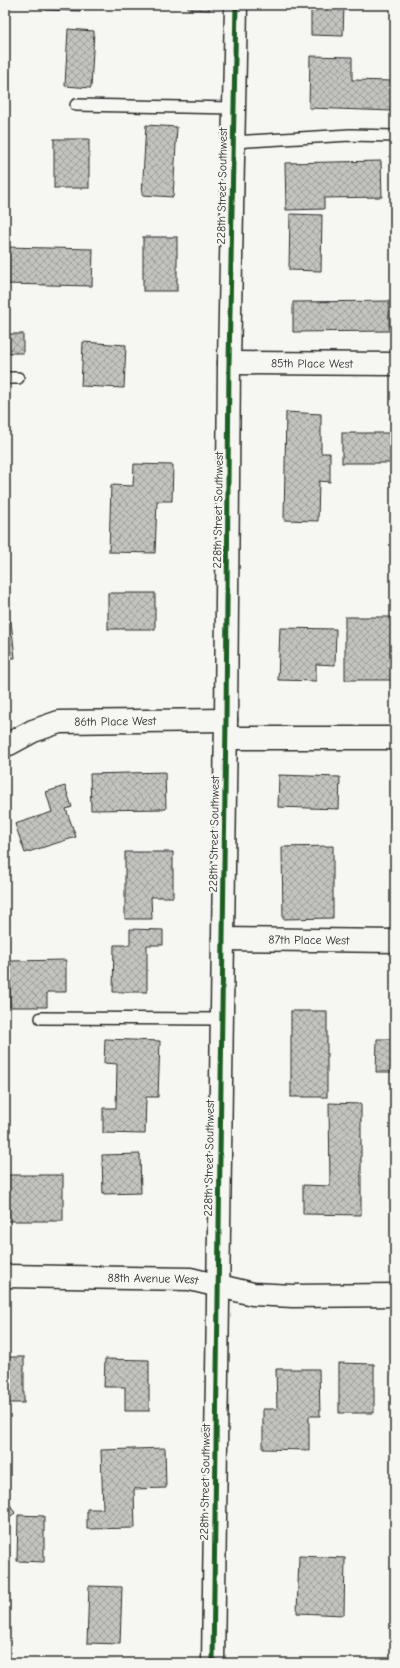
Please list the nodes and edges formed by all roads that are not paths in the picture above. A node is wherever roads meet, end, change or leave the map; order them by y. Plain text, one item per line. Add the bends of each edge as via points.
1 (236, 5) edge
2 (76, 105) dead end
3 (234, 108) junction
4 (395, 136) edge
5 (233, 142) junction
6 (229, 363) junction
7 (395, 364) edge
8 (5, 378) edge
9 (18, 378) dead end
10 (226, 729) junction
11 (395, 738) edge
12 (9, 744) dead end
13 (223, 939) junction
14 (395, 942) edge
15 (41, 1018) dead end
16 (221, 1019) junction
17 (5, 1276) edge
18 (218, 1285) junction
19 (395, 1295) edge
20 (213, 1663) edge

1 - 3 street, 228th Street Southwest
2 - 3 lane
3 - 5 street, 228th Street Southwest
4 - 5 lane via 350,135
5 - 6 street, 228th Street Southwest
6 - 7 street, 85th Place West
6 - 10 street, 228th Street Southwest
8 - 9 lane
10 - 11 street, 86th Place West
10 - 12 street, 86th Place West via 59,722 33,731
10 - 13 street, 228th Street Southwest
13 - 14 street, 87th Place West
13 - 16 street, 228th Street Southwest
15 - 16 lane
16 - 18 street, 228th Street Southwest
17 - 18 street, 88th Avenue West via 190,1279
18 - 19 street, 88th Avenue West via 253,1294
18 - 20 street, 228th Street Southwest

